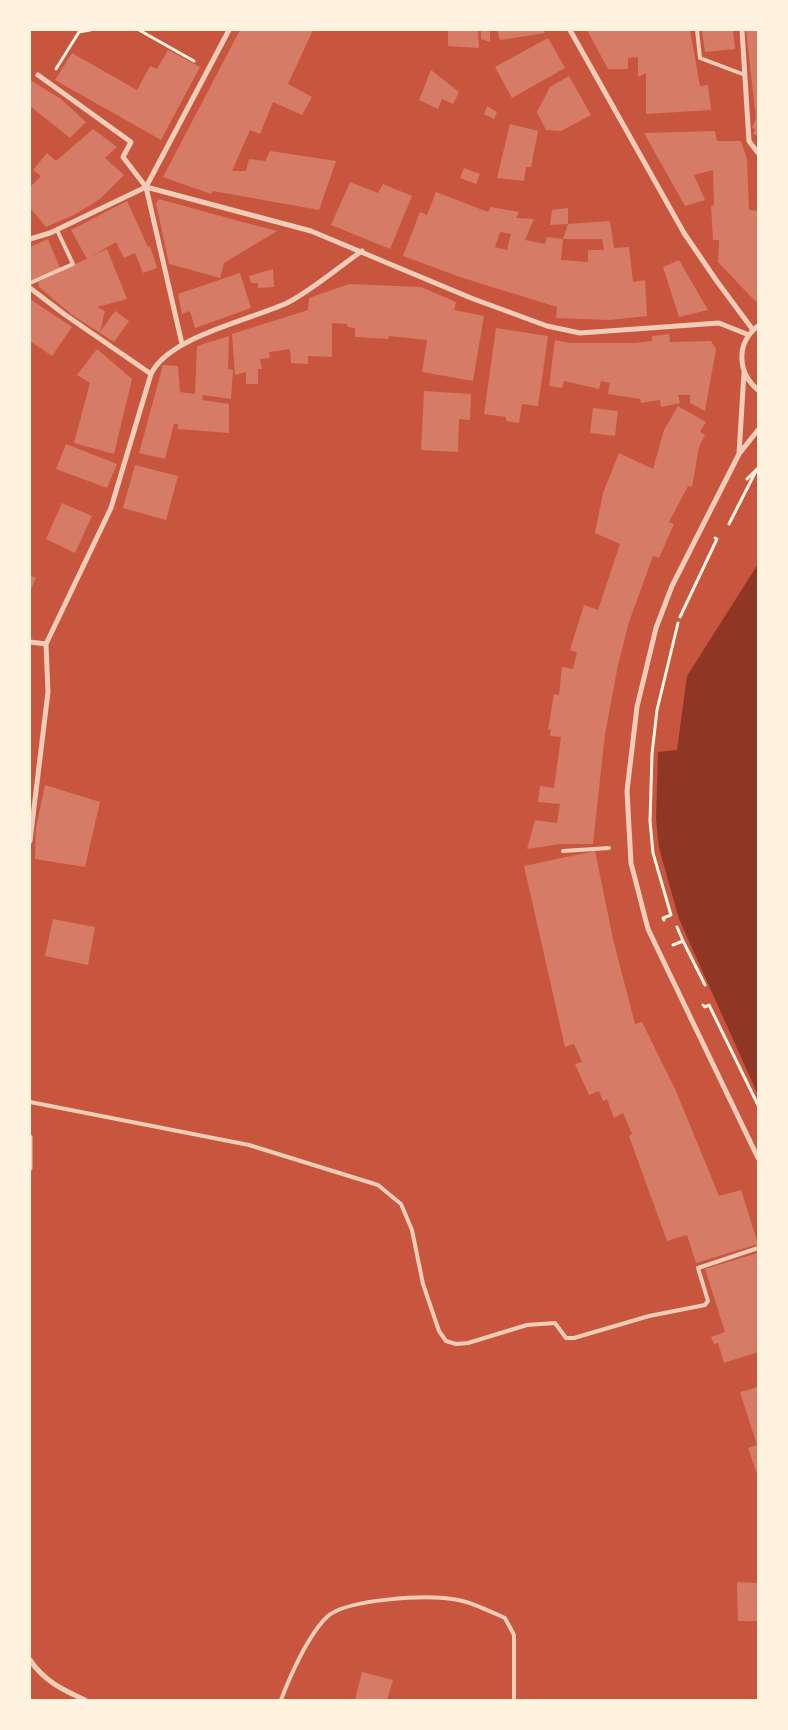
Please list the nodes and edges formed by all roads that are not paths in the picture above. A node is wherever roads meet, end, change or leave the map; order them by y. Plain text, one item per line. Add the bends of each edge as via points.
1 (229, 30) edge
2 (570, 30) edge
3 (697, 30) edge
4 (742, 30) edge
5 (38, 75) dead end
6 (745, 75) junction
7 (758, 153) edge
8 (146, 188) junction
9 (57, 230) junction
10 (30, 239) edge
11 (362, 250) junction
12 (30, 283) edge
13 (30, 288) edge
14 (756, 328) edge
15 (749, 335) junction
16 (182, 344) junction
17 (744, 372) junction
18 (151, 374) junction
19 (758, 390) edge
20 (758, 430) edge
21 (739, 454) junction
22 (30, 642) edge
23 (46, 644) junction
24 (30, 841) edge
25 (609, 848) dead end
26 (563, 851) dead end
27 (30, 1102) edge
28 (30, 1137) edge
29 (30, 1146) edge
30 (758, 1158) edge
31 (30, 1168) edge
32 (758, 1248) edge
33 (30, 1660) edge
34 (85, 1700) edge
35 (281, 1700) edge
36 (514, 1700) edge

1 - 8 street
2 - 14 street via 684,233 716,280
3 - 6 lane via 700,58
4 - 6 street
5 - 8 street via 130,142 123,158
6 - 7 street via 750,141
8 - 9 street
8 - 11 street via 311,231
8 - 16 street
9 - 10 street
9 - 12 lane via 73,264
11 - 15 street via 471,298 547,326 580,333 719,323
11 - 16 street via 288,302
13 - 18 street
14 - 15 street
15 - 17 street via 741,360
16 - 18 street via 156,363
17 - 19 street
17 - 21 street
18 - 23 street via 111,508
20 - 21 street
21 - 30 street via 672,586 656,628 637,707 627,791 631,863 648,928
22 - 23 street
23 - 24 street via 48,692
25 - 26 lane
27 - 32 lane via 249,1145 378,1185 401,1204 412,1230 439,1331 446,1341 456,1344 538,1323 555,1323 566,1338 574,1338 649,1316 705,1305 708,1301 698,1268
28 - 29 street
29 - 31 street
33 - 34 street via 52,1684
35 - 36 lane via 298,1661 328,1616 341,1608 360,1603 419,1598 453,1599 506,1618 514,1634

